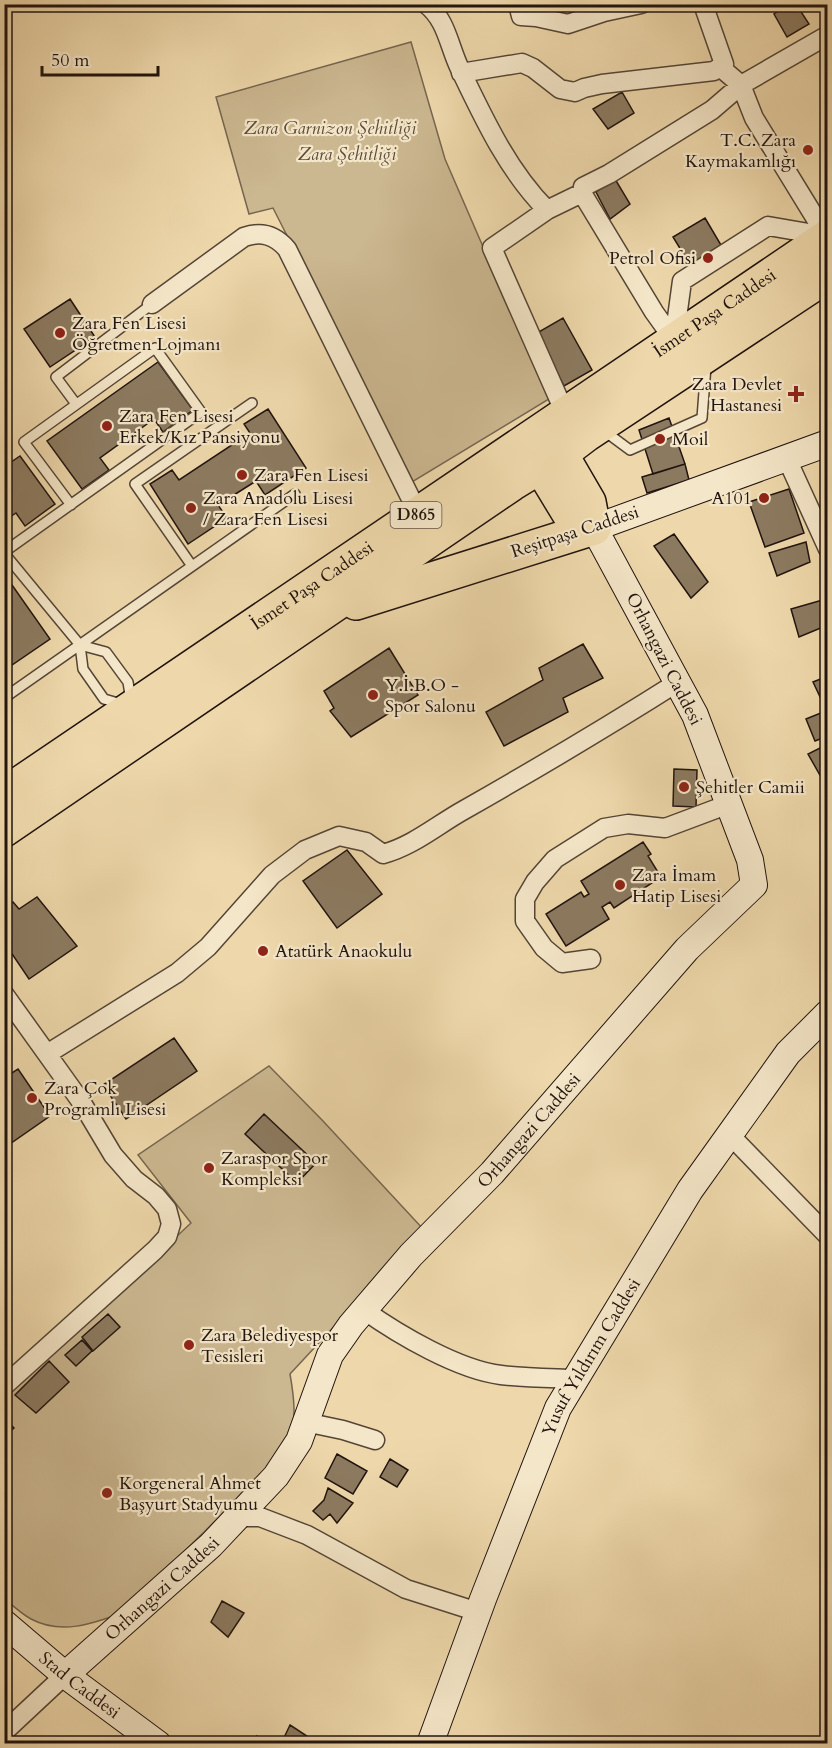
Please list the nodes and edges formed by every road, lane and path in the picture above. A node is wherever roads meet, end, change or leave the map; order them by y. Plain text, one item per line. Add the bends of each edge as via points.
1 (426, 4) edge
2 (518, 4) edge
3 (641, 4) edge
4 (703, 4) edge
5 (828, 35) edge
6 (720, 67) junction
7 (461, 73) junction
8 (741, 85) junction
9 (582, 193) junction
10 (547, 210) junction
11 (827, 236) edge
12 (828, 275) edge
13 (152, 304) joint
14 (675, 340) junction
15 (706, 355) junction
16 (252, 403) dead end
17 (76, 404) junction
18 (599, 427) junction
19 (548, 440) junction
20 (828, 443) edge
21 (785, 459) junction
22 (295, 494) dead end
23 (71, 506) junction
24 (418, 513) junction
25 (594, 528) junction
26 (828, 549) edge
27 (4, 552) edge
28 (192, 566) junction
29 (321, 615) junction
30 (80, 645) junction
31 (678, 682) junction
32 (4, 698) edge
33 (132, 707) junction
34 (4, 794) edge
35 (729, 804) junction
36 (4, 830) edge
37 (591, 959) dead end
38 (5, 996) edge
39 (828, 1013) edge
40 (47, 1054) junction
41 (729, 1134) junction
42 (828, 1236) edge
43 (364, 1310) junction
44 (576, 1379) junction
45 (4, 1386) edge
46 (305, 1422) junction
47 (375, 1440) dead end
48 (239, 1517) junction
49 (478, 1612) junction
50 (4, 1623) edge
51 (65, 1675) junction
52 (4, 1732) edge
53 (158, 1743) edge
54 (430, 1743) edge

1 - 7 street via 440,18
2 - 3 street via 521,16 568,24
4 - 6 street via 724,64
5 - 8 street
6 - 7 street via 714,71 603,84 575,92 560,89 522,63
6 - 8 street
7 - 10 street via 496,142 528,191
8 - 9 street via 711,110 584,187
8 - 11 street via 754,118
9 - 10 street
9 - 14 street
10 - 19 street via 492,248
11 - 14 highway, İsmet Paşa Caddesi / D865
11 - 14 street via 768,226 682,281
12 - 15 highway, İsmet Paşa Caddesi / D865
13 - 17 lane via 56,377
13 - 24 street via 244,237 267,234 281,242
14 - 19 highway, İsmet Paşa Caddesi / D865
15 - 18 highway, İsmet Paşa Caddesi / D865
15 - 18 lane via 702,418 630,450
16 - 28 lane via 135,484
17 - 23 lane via 24,442
17 - 23 lane via 155,348 201,412
18 - 19 highway, İsmet Paşa Caddesi / D865
19 - 24 highway, İsmet Paşa Caddesi / D865
19 - 25 highway via 569,514
19 - 29 highway, İsmet Paşa Caddesi / D865
20 - 21 street, Reşitpaşa Caddesi
21 - 25 street, Reşitpaşa Caddesi
21 - 26 street
22 - 28 lane
23 - 27 lane
24 - 33 highway, İsmet Paşa Caddesi / D865
25 - 29 highway, Reşitpaşa Caddesi
25 - 31 street, Orhangazi Caddesi
27 - 30 lane
28 - 30 lane
29 - 36 highway, İsmet Paşa Caddesi / D865
30 - 32 lane
30 - 33 lane via 106,652 128,682
30 - 33 lane via 83,669 104,699
31 - 35 street, Orhangazi Caddesi
31 - 40 street via 400,850 383,854 366,842 339,836 305,850 272,875 208,947 177,973
33 - 34 highway, İsmet Paşa Caddesi / D865
35 - 37 street via 665,828 604,828 555,860 535,882 525,899 525,921 544,948 562,963
35 - 43 street, Orhangazi Caddesi via 750,860 754,885 687,949 492,1173 411,1255
38 - 40 street
39 - 41 street, Yusuf Yıldırım Caddesi via 788,1053
40 - 45 street via 113,1155 167,1209 171,1224 167,1237 155,1250
41 - 42 street
41 - 44 street, Yusuf Yıldırım Caddesi via 690,1190
43 - 44 street via 394,1331 456,1361 499,1375
43 - 46 street, Orhangazi Caddesi via 330,1356
44 - 49 street, Yusuf Yıldırım Caddesi via 558,1408
46 - 47 street
46 - 48 street, Orhangazi Caddesi via 299,1441 276,1476
48 - 49 street via 260,1517 307,1535 406,1589
48 - 51 street, Orhangazi Caddesi
49 - 54 street, Yusuf Yıldırım Caddesi
50 - 51 street, Stad Caddesi
51 - 52 street
51 - 53 street, Stad Caddesi

